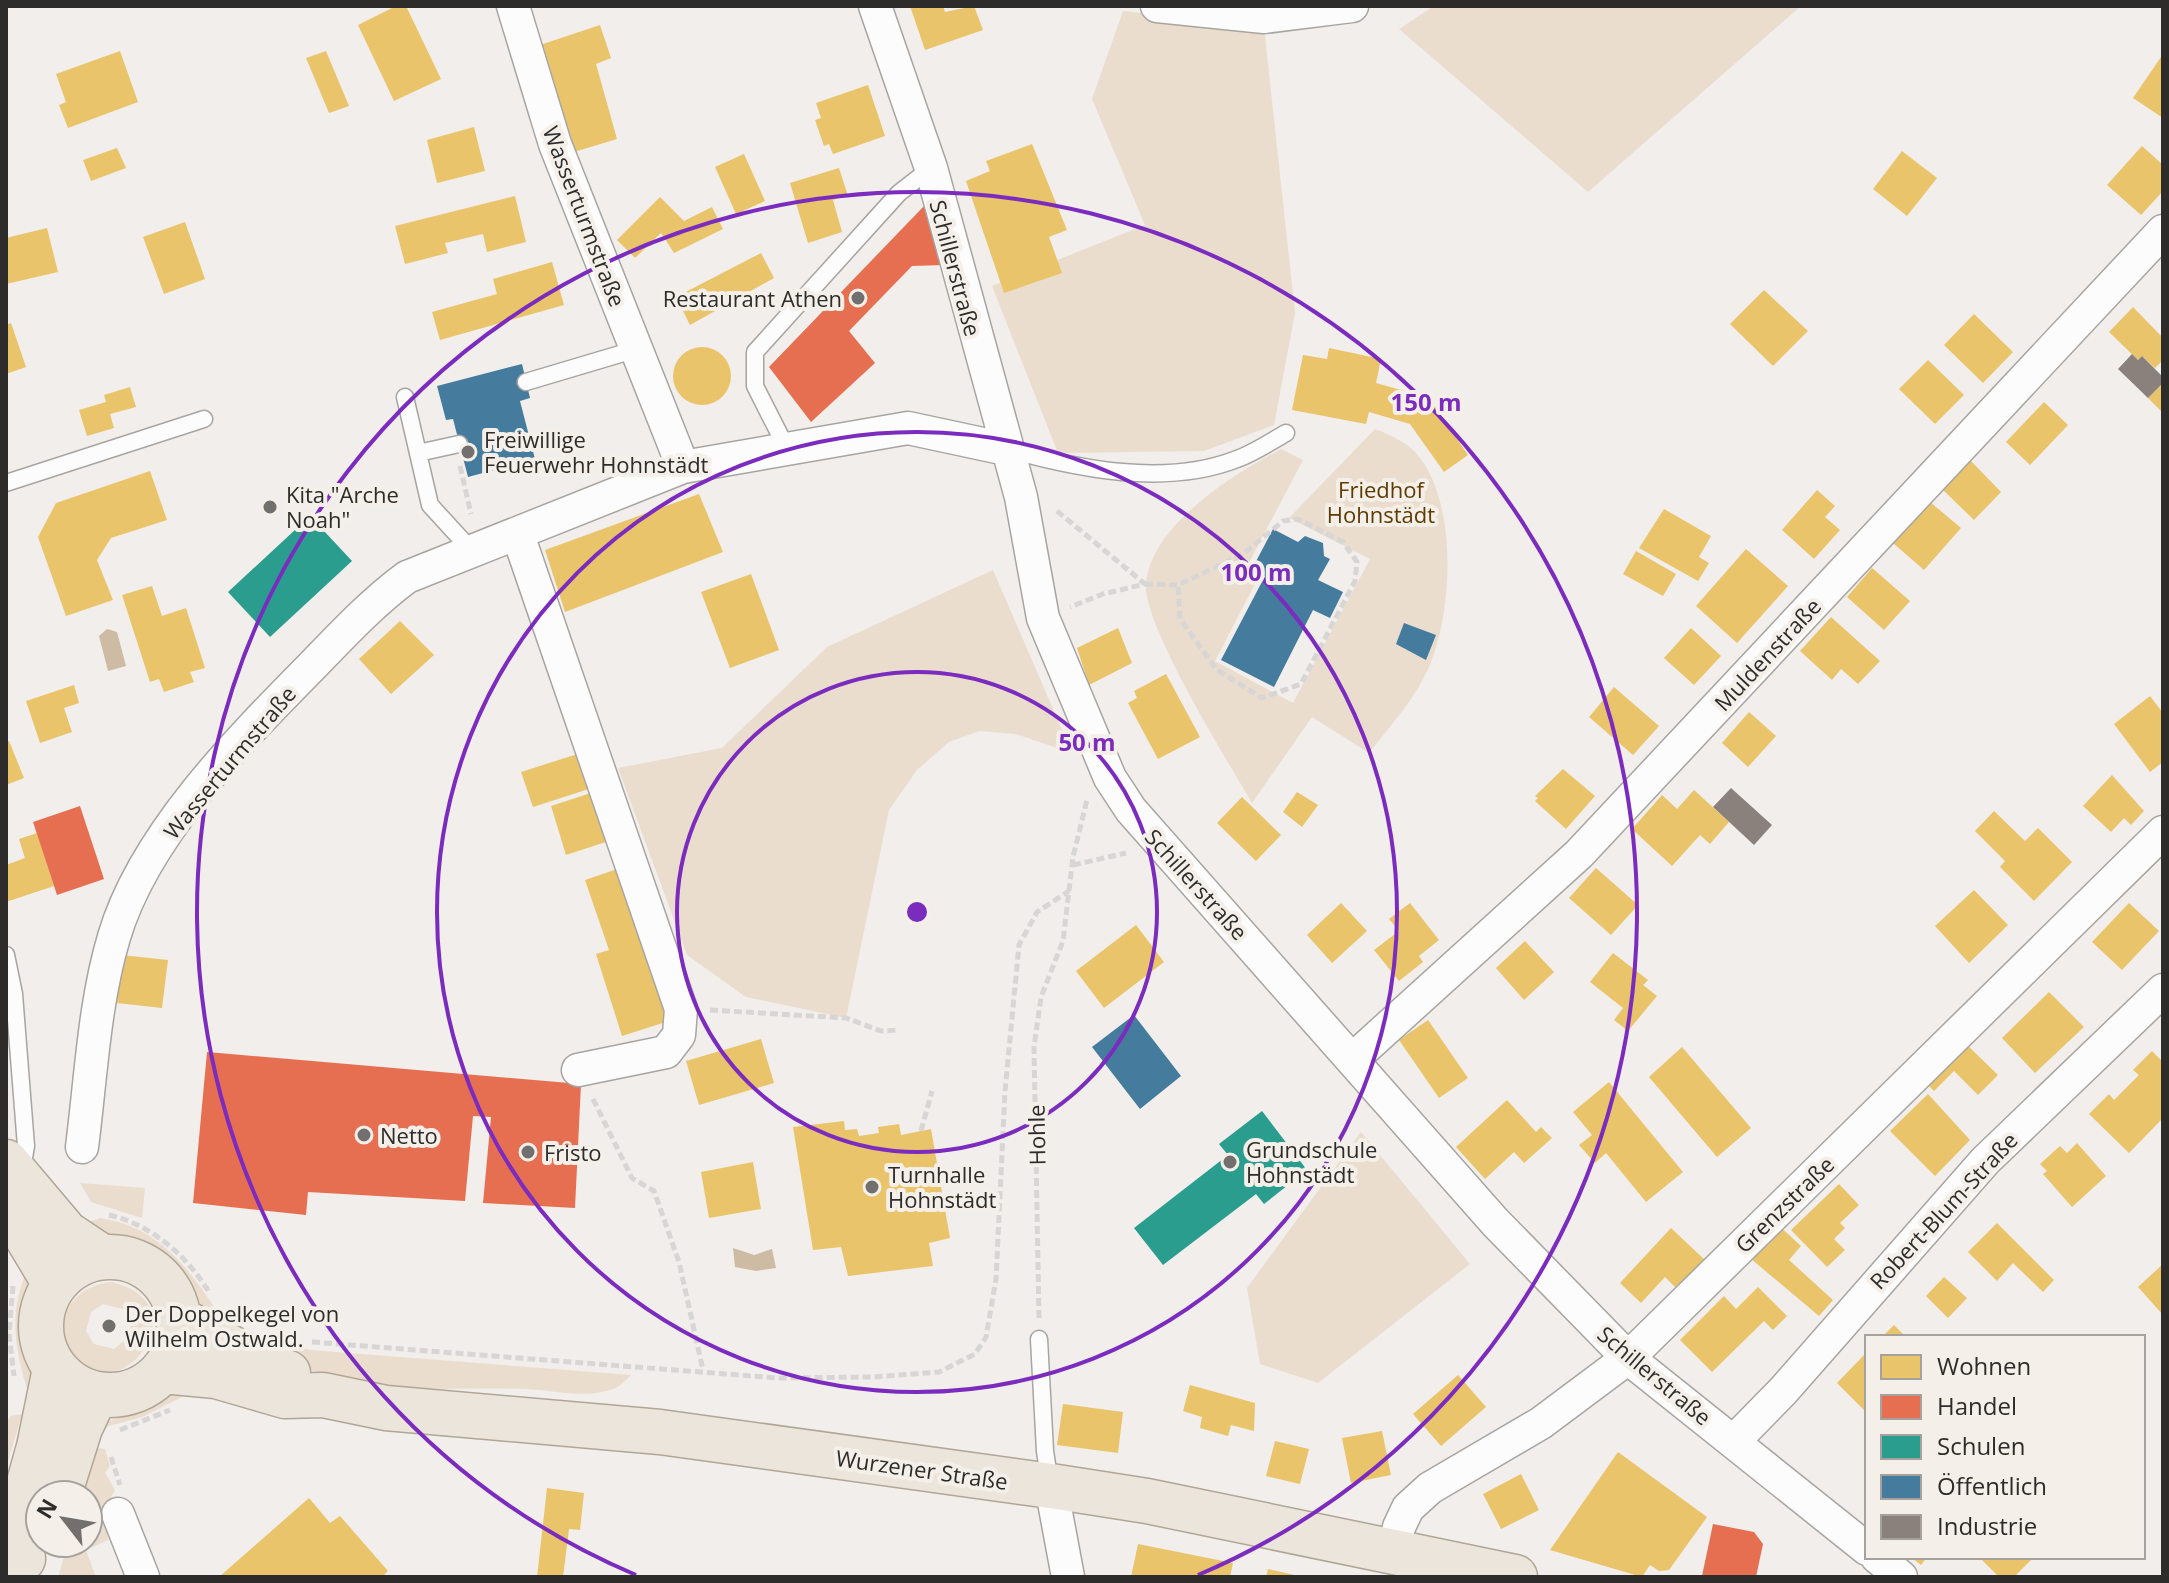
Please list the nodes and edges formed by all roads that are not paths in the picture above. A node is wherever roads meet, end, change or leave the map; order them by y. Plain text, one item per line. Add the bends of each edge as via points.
1 (513, 6) edge
2 (875, 6) edge
3 (1157, 6) edge
4 (1352, 6) edge
5 (931, 168) junction
6 (2163, 231) edge
7 (637, 349) junction
8 (526, 382) dead end
9 (405, 397) dead end
10 (204, 419) dead end
11 (1286, 433) dead end
12 (457, 445) road end
13 (787, 449) junction
14 (1006, 449) junction
15 (418, 453) junction
16 (683, 467) junction
17 (6, 483) edge
18 (518, 535) junction
19 (476, 551) junction
20 (2163, 832) edge
21 (6, 955) edge
22 (2163, 990) edge
23 (1353, 1059) junction
24 (578, 1070) road end
25 (82, 1147) dead end
26 (11, 1181) edge
27 (102, 1257) junction
28 (34, 1282) junction
29 (198, 1312) junction
30 (1039, 1339) road end
31 (1628, 1358) junction
32 (55, 1369) junction
33 (172, 1388) junction
34 (323, 1395) junction
35 (107, 1413) junction
36 (1734, 1441) junction
37 (28, 1479) edge
38 (64, 1479) edge
39 (1051, 1486) junction
40 (24, 1497) edge
41 (118, 1514) road end
42 (24, 1546) edge
43 (1865, 1547) edge
44 (1394, 1551) junction
45 (1879, 1559) edge
46 (143, 1577) edge
47 (1068, 1577) edge
48 (1515, 1577) edge
49 (1901, 1577) edge

1 - 7 street, Wasserturmstraße via 555,144
2 - 5 street, Schillerstraße
3 - 4 street via 1264,17
5 - 13 lane via 899,193 755,352 755,386
5 - 14 street, Schillerstraße
6 - 23 street, Muldenstraße via 1579,854
7 - 8 lane
7 - 16 street, Wasserturmstraße
9 - 15 lane
10 - 17 lane
11 - 14 lane via 1236,460 1173,473 1055,463
12 - 15 lane
13 - 14 street, Wasserturmstraße via 908,428
13 - 16 street, Wasserturmstraße
14 - 23 street, Schillerstraße via 1021,497 1043,618 1110,778 1131,810
15 - 19 lane via 430,505
16 - 18 street, Wasserturmstraße
18 - 19 street, Wasserturmstraße
18 - 24 street via 681,1009 679,1035 666,1052
19 - 25 street, Wasserturmstraße via 407,577 378,598 279,699 172,826 134,887 115,934 101,990
20 - 31 street, Grenzstraße
21 - 26 lane via 26,1146
22 - 36 street, Robert-Blum-Straße via 1985,1161
23 - 31 street, Schillerstraße via 1495,1222
26 - 27 main road via 66,1233
26 - 28 main road
27 - 28 main road
27 - 29 main road via 126,1258 149,1269 172,1296
28 - 32 main road via 44,1304 40,1331
29 - 33 main road via 177,1344
29 - 34 main road, Wurzener Straße via 246,1356 295,1375
30 - 39 lane
31 - 36 street, Schillerstraße
31 - 44 street, Grenzstraße via 1541,1423 1430,1488 1408,1508
32 - 35 main road
32 - 37 main road
33 - 34 main road, Wurzener Straße via 210,1375 285,1396
33 - 35 main road via 117,1395
34 - 39 main road, Wurzener Straße via 386,1408 660,1432
35 - 38 main road via 80,1428
36 - 43 street, Schillerstraße
39 - 44 main road, Wurzener Straße
39 - 47 street
40 - 42 main road via 18,1522
41 - 46 street
44 - 48 main road, Wurzener Straße
45 - 49 street

